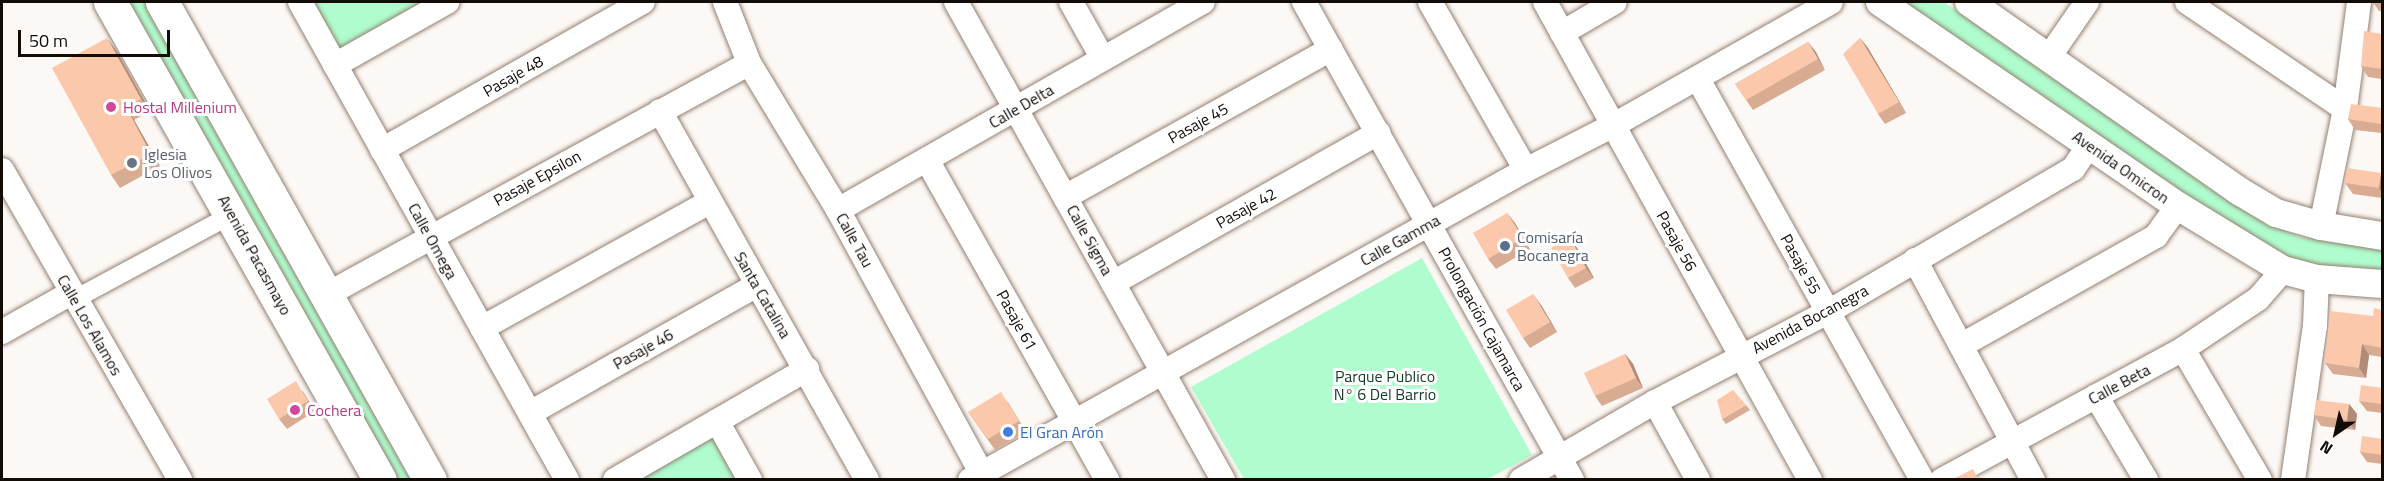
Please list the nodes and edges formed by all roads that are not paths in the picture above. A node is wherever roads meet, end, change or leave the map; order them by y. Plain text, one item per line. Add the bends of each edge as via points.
1 (110, 2) edge
2 (162, 2) edge
3 (300, 2) edge
4 (447, 2) edge
5 (644, 2) edge
6 (725, 2) edge
7 (956, 2) edge
8 (1071, 2) edge
9 (1304, 2) edge
10 (1430, 2) edge
11 (1545, 2) edge
12 (1615, 2) edge
13 (1831, 2) edge
14 (1880, 2) edge
15 (1969, 2) edge
16 (2087, 2) edge
17 (2187, 2) edge
18 (1191, 4) edge
19 (2355, 4) edge
20 (1562, 33) junction
21 (1331, 49) junction
22 (2049, 57) junction
23 (1103, 59) junction
24 (749, 63) junction
25 (335, 65) junction
26 (1698, 79) junction
27 (1016, 109) junction
28 (2345, 109) junction
29 (660, 111) junction
30 (1614, 125) junction
31 (1378, 133) junction
32 (2089, 145) junction
33 (382, 150) junction
34 (927, 160) junction
35 (2, 170) edge
36 (1526, 170) junction
37 (1065, 197) junction
38 (709, 202) junction
39 (2178, 206) junction
40 (838, 210) junction
41 (233, 214) junction
42 (1429, 224) junction
43 (2321, 226) junction
44 (431, 236) junction
45 (2382, 236) edge
46 (1915, 260) junction
47 (2283, 270) junction
48 (2317, 279) junction
49 (1113, 283) junction
50 (2382, 284) edge
51 (757, 285) junction
52 (326, 295) junction
53 (73, 296) junction
54 (1828, 312) junction
55 (482, 328) junction
56 (2, 333) edge
57 (1962, 345) junction
58 (2182, 349) junction
59 (1740, 356) junction
60 (807, 369) junction
61 (1163, 372) junction
62 (2096, 396) junction
63 (1655, 402) junction
64 (530, 413) junction
65 (717, 421) junction
66 (1074, 422) junction
67 (2013, 440) junction
68 (1560, 458) junction
69 (979, 477) edge
70 (180, 480) edge
71 (380, 480) edge
72 (430, 480) edge
73 (567, 480) edge
74 (615, 480) edge
75 (750, 480) edge
76 (867, 480) edge
77 (1107, 480) edge
78 (1223, 480) edge
79 (1521, 480) edge
80 (1572, 480) edge
81 (1698, 480) edge
82 (1810, 480) edge
83 (1922, 480) edge
84 (1942, 480) edge
85 (2033, 480) edge
86 (2146, 480) edge
87 (2260, 480) edge
88 (2293, 480) edge

1 - 41 main road, Avenida Pacasmayo
2 - 52 main road
3 - 25 street, Calle Omega
4 - 25 street
5 - 33 street, Pasaje 48
6 - 24 street, Calle Tau
7 - 27 street, Calle Sigma
8 - 23 street
9 - 21 street, Prolongación Cajamarca
10 - 36 street
11 - 20 street, Pasaje 56
12 - 20 street
13 - 26 street, Calle Gamma
14 - 32 street, Avenida Omicron
15 - 22 street
16 - 22 street
17 - 28 street
18 - 23 street, Calle Delta
19 - 28 street
20 - 30 street, Pasaje 56
21 - 31 street, Prolongación Cajamarca
21 - 37 street, Pasaje 45
22 - 43 street via 2239,191 2276,213
23 - 27 street, Calle Delta
24 - 29 street, Pasaje Epsilon
24 - 40 street, Calle Tau
25 - 33 street, Calle Omega
26 - 30 street, Calle Gamma
26 - 54 street, Pasaje 55
27 - 34 street, Calle Delta
27 - 37 street, Calle Sigma
28 - 43 street
29 - 38 street, Santa Catalina
29 - 44 street, Pasaje Epsilon
30 - 36 street, Calle Gamma
30 - 59 street, Pasaje 56
31 - 42 street, Prolongación Cajamarca
31 - 49 street, Pasaje 42
32 - 39 street, Avenida Omicron
32 - 46 street, Avenida Bocanegra via 2073,169
33 - 44 street, Calle Omega
34 - 40 street, Calle Delta
34 - 66 street, Pasaje 61
35 - 53 street, Calle Los Alamos
36 - 42 street, Calle Gamma
37 - 49 street, Calle Sigma
38 - 51 street, Santa Catalina
38 - 55 street
39 - 47 street, Avenida Omicron
39 - 57 street via 2156,236
40 - 69 street, Calle Tau
41 - 53 street
41 - 71 main road, Avenida Pacasmayo
42 - 61 street, Calle Gamma
42 - 68 street, Prolongación Cajamarca
43 - 45 street
44 - 52 street, Pasaje Epsilon
44 - 55 street, Calle Omega
46 - 54 street, Avenida Bocanegra
46 - 57 street
47 - 48 street, Avenida Omicron
47 - 58 street, Calle Beta via 2258,299
48 - 50 street, Avenida Omicron
48 - 88 street via 2315,326
49 - 61 street, Calle Sigma
51 - 60 street, Santa Catalina
51 - 64 street, Pasaje 46
52 - 72 main road
53 - 56 street
53 - 70 street, Calle Los Alamos
54 - 59 street, Avenida Bocanegra
54 - 83 street, Pasaje 55
55 - 64 street, Calle Omega
57 - 67 street
58 - 62 street, Calle Beta
58 - 87 street
59 - 63 street, Avenida Bocanegra
59 - 82 street, Pasaje 56
60 - 65 street
60 - 76 street, Santa Catalina
61 - 66 street, Calle Gamma
61 - 78 street, Calle Sigma
62 - 67 street, Calle Beta
62 - 86 street
63 - 68 street, Avenida Bocanegra
63 - 81 street
64 - 73 street, Calle Omega
65 - 74 street
65 - 75 street
66 - 69 street, Calle Gamma
66 - 77 street, Pasaje 61
67 - 84 street, Calle Beta
67 - 85 street
68 - 79 street, Avenida Bocanegra
68 - 80 street, Prolongación Cajamarca

